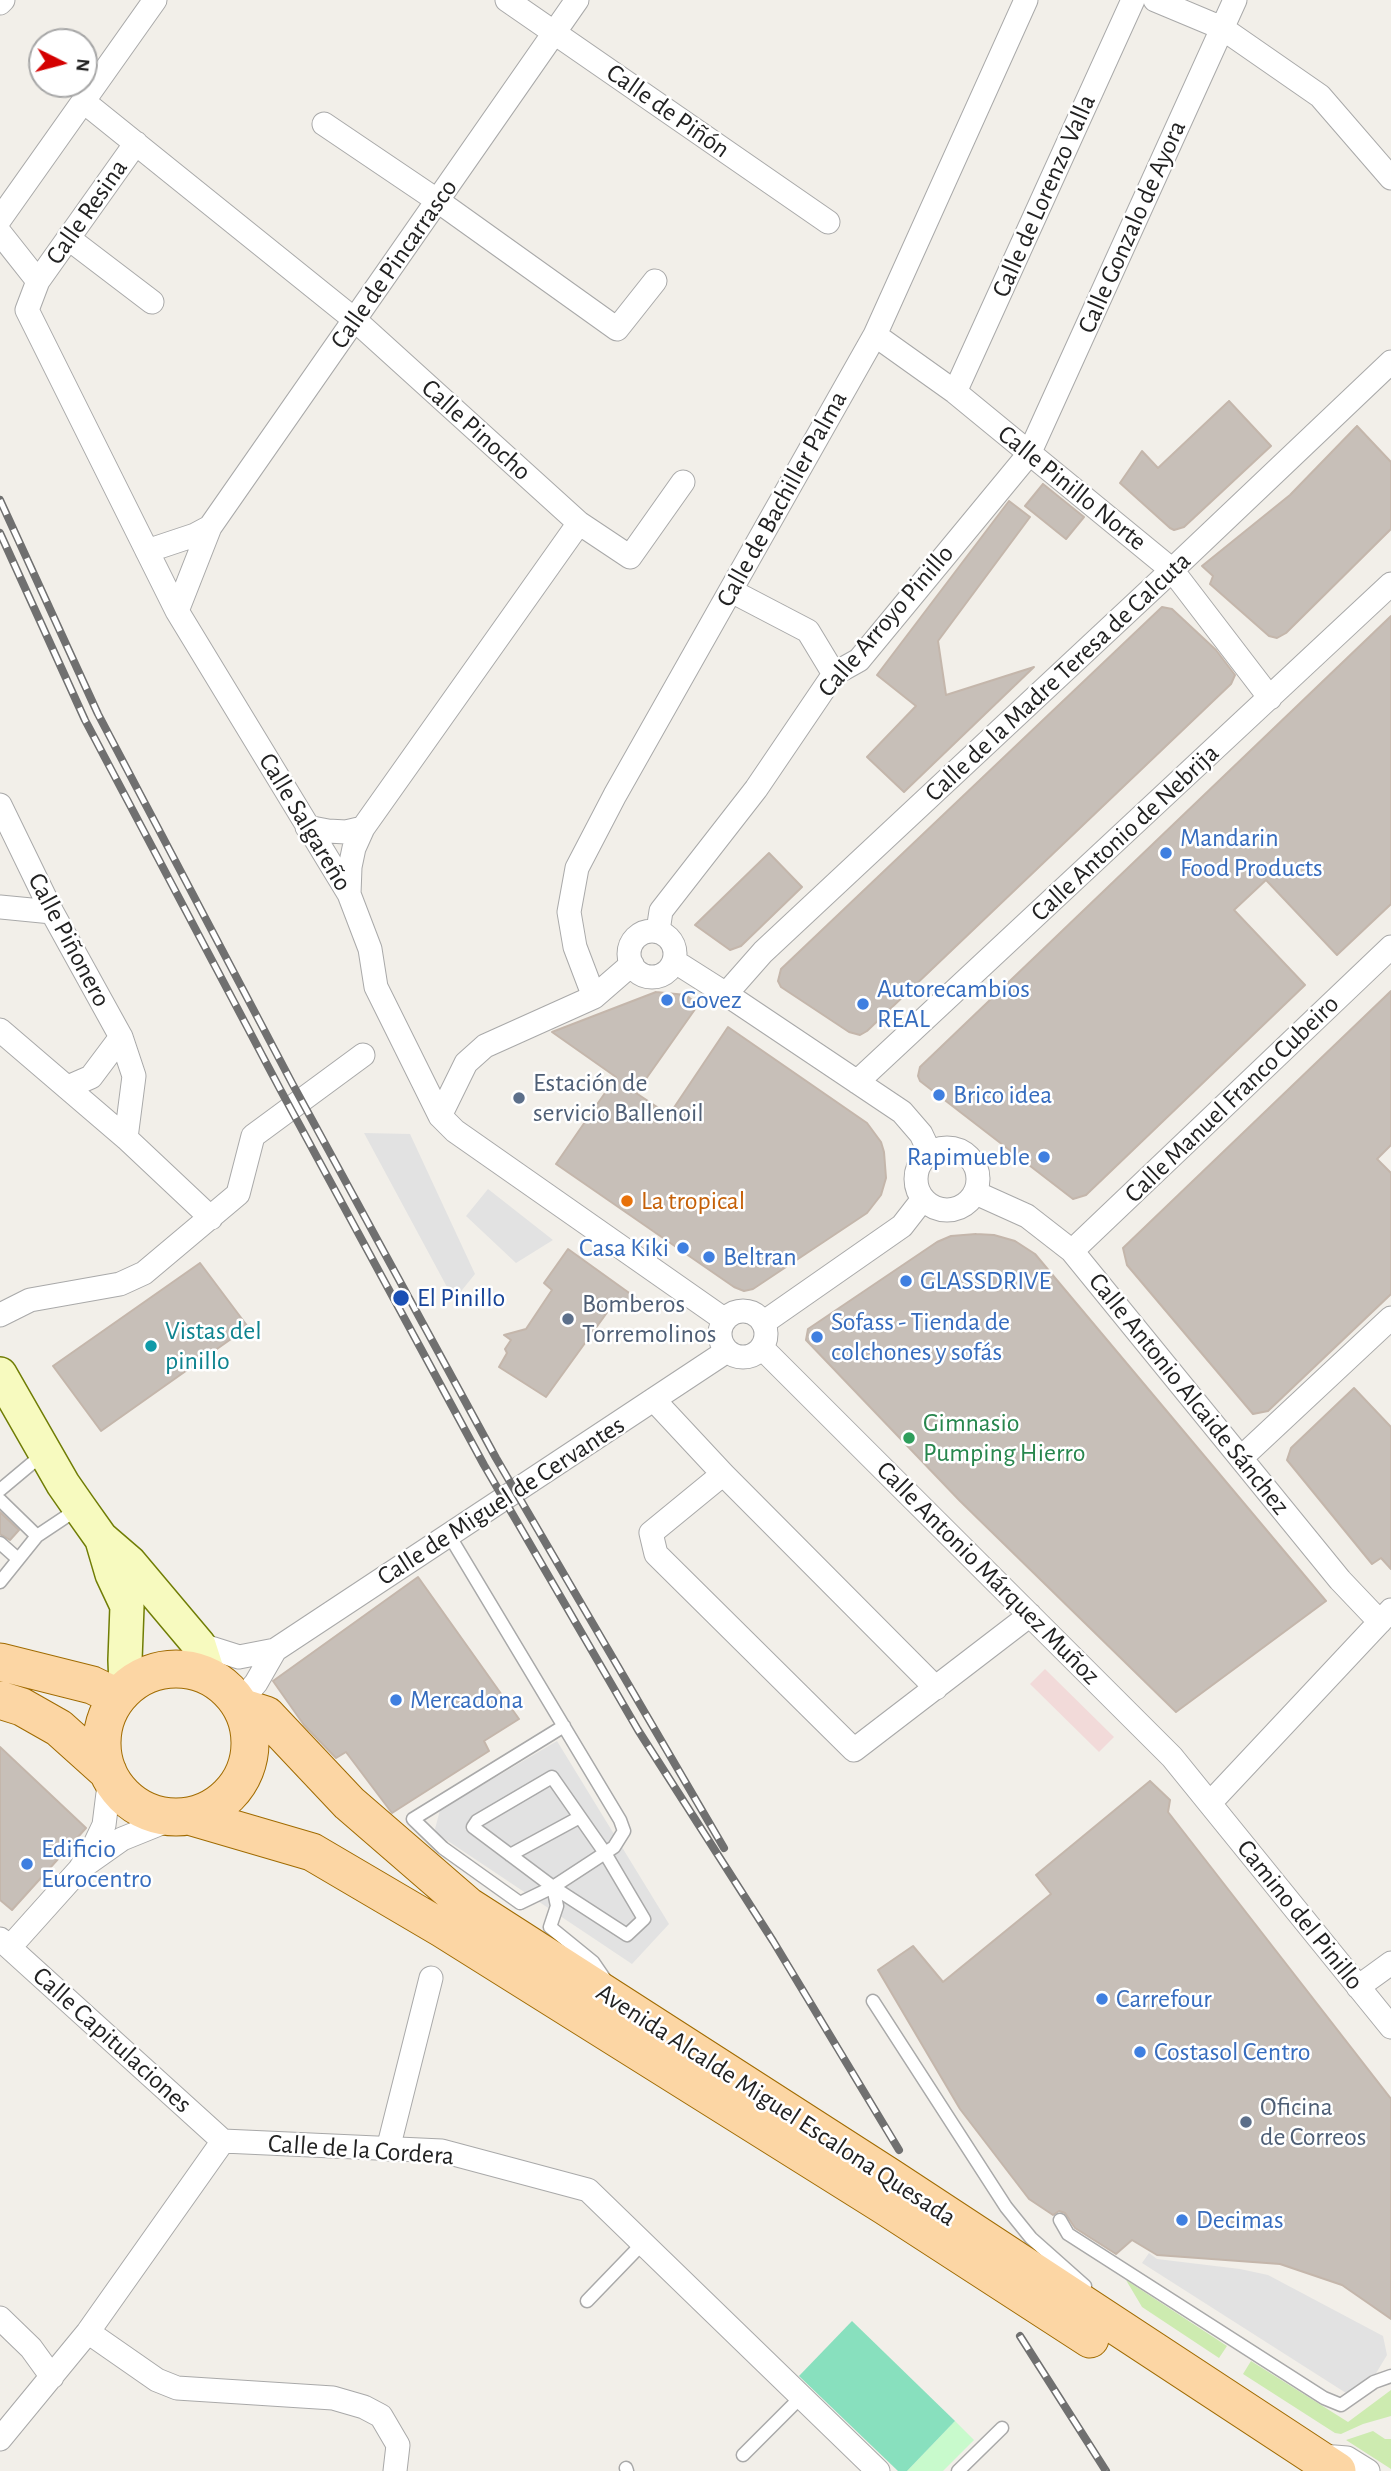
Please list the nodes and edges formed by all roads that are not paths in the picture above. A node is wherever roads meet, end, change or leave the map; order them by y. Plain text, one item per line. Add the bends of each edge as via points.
1 (155, 0) edge
2 (507, 0) edge
3 (577, 0) edge
4 (1026, 0) edge
5 (1133, 0) edge
6 (1155, 0) edge
7 (1235, 0) edge
8 (1222, 28) junction
9 (555, 32) junction
10 (83, 101) junction
11 (324, 124) dead end
12 (136, 143) junction
13 (1391, 178) edge
14 (438, 201) junction
15 (0, 219) edge
16 (828, 222) dead end
17 (0, 233) edge
18 (68, 238) junction
19 (38, 281) junction
20 (655, 281) dead end
21 (152, 302) dead end
22 (355, 320) junction
23 (875, 335) junction
24 (1391, 362) edge
25 (955, 392) junction
26 (1029, 454) junction
27 (683, 482) dead end
28 (579, 523) junction
29 (210, 527) junction
30 (147, 551) junction
31 (1172, 570) junction
32 (1391, 584) edge
33 (741, 596) dead end
34 (177, 611) junction
35 (834, 674) junction
36 (1270, 698) junction
37 (0, 805) edge
38 (307, 827) junction
39 (363, 828) junction
40 (349, 894) junction
41 (0, 907) edge
42 (52, 912) junction
43 (658, 931) junction
44 (1391, 947) edge
45 (674, 961) junction
46 (632, 964) junction
47 (726, 994) junction
48 (594, 997) junction
49 (0, 1030) edge
50 (121, 1037) junction
51 (363, 1055) dead end
52 (857, 1082) junction
53 (68, 1087) junction
54 (440, 1116) junction
55 (126, 1138) junction
56 (930, 1153) junction
57 (976, 1193) junction
58 (923, 1199) junction
59 (211, 1217) junction
60 (1072, 1251) junction
61 (0, 1315) edge
62 (1391, 1318) edge
63 (725, 1320) junction
64 (764, 1323) junction
65 (762, 1348) junction
66 (727, 1351) junction
67 (0, 1374) edge
68 (654, 1400) junction
69 (44, 1452) junction
70 (1241, 1458) junction
71 (723, 1474) junction
72 (0, 1490) edge
73 (0, 1500) edge
74 (79, 1507) junction
75 (449, 1535) junction
76 (37, 1536) junction
77 (101, 1538) junction
78 (0, 1543) edge
79 (18, 1559) junction
80 (0, 1582) edge
81 (1030, 1615) junction
82 (1386, 1616) edge
83 (275, 1650) junction
84 (0, 1661) edge
85 (223, 1678) junction
86 (936, 1688) junction
87 (122, 1692) junction
88 (0, 1700) edge
89 (564, 1726) junction
90 (109, 1775) junction
91 (1210, 1803) junction
92 (182, 1817) junction
93 (580, 1817) junction
94 (605, 1853) junction
95 (510, 1855) junction
96 (80, 1869) junction
97 (553, 1887) junction
98 (5, 1943) edge
99 (1391, 1963) edge
100 (431, 1978) dead end
101 (1358, 1987) junction
102 (614, 2000) junction
103 (873, 2001) dead end
104 (1391, 2027) edge
105 (223, 2141) junction
106 (388, 2149) junction
107 (1060, 2220) dead end
108 (642, 2244) junction
109 (587, 2301) dead end
110 (0, 2318) edge
111 (88, 2332) junction
112 (1124, 2332) junction
113 (1391, 2376) edge
114 (52, 2377) junction
115 (801, 2397) junction
116 (1002, 2428) dead end
117 (0, 2439) edge
118 (743, 2455) dead end
119 (1315, 2466) edge
120 (395, 2471) edge
121 (878, 2471) edge
122 (958, 2471) edge
123 (1368, 2471) edge

1 - 10 street
2 - 9 street, Calle de Piñón
3 - 9 street, Calle de Pincarrasco
4 - 23 street, Calle de Bachiller Palma
5 - 25 street, Calle de Lorenzo Valla
6 - 8 street
7 - 8 street, Calle Gonzalo de Ayora
8 - 13 street via 1320,96
8 - 26 street, Calle Gonzalo de Ayora
9 - 14 street, Calle de Pincarrasco
9 - 16 street, Calle de Piñón
10 - 12 street, Calle Pinocho
10 - 15 street
11 - 14 street
12 - 18 street, Calle Resina
12 - 22 street, Calle Pinocho
14 - 20 street via 617,329
14 - 22 street, Calle de Pincarrasco
17 - 19 street
18 - 19 street, Calle Resina
18 - 21 street
19 - 30 street, Calle Salgareño via 27,310
22 - 28 street, Calle Pinocho
22 - 29 street, Calle de Pincarrasco
23 - 25 street, Calle Pinillo Norte
23 - 48 street, Calle de Bachiller Palma via 577,868 569,912 575,947
24 - 31 street, Calle de la Madre Teresa de Calcuta
25 - 26 street, Calle Pinillo Norte
26 - 31 street, Calle Pinillo Norte
26 - 35 street, Calle Arroyo Pinillo via 859,660
27 - 28 street, Calle Pinocho via 630,557
28 - 39 street
29 - 30 street
29 - 34 street, Calle de Pincarrasco
30 - 34 street, Calle Salgareño
31 - 36 street, Calle Pinillo Norte
31 - 47 street, Calle de la Madre Teresa de Calcuta via 764,952
32 - 36 street, Calle Antonio de Nebrija
33 - 35 street via 808,631
34 - 38 street, Calle Salgareño
35 - 43 street, Calle Arroyo Pinillo via 756,789 661,911
36 - 52 street, Calle Antonio de Nebrija
37 - 42 street, Calle Piñonero
38 - 39 street via 346,832
38 - 40 street, Calle Salgareño
39 - 40 street via 352,858
40 - 54 street, Calle Salgareño via 370,949 376,987
41 - 42 street
42 - 50 street, Calle Piñonero
43 - 45 street via 671,940
43 - 46 street via 643,932 632,942
44 - 60 street, Calle Manuel Franco Cubeiro
45 - 46 street via 658,976 643,975
45 - 47 street
46 - 48 street
47 - 52 street
48 - 54 street via 485,1046 466,1062
49 - 53 street
50 - 53 street, Calle Piñonero via 91,1077
50 - 55 street, Calle Piñonero via 134,1076
51 - 59 street via 253,1136 238,1194
52 - 56 street via 902,1112
53 - 55 street
54 - 63 street, Calle Salgareño
55 - 59 street
56 - 57 street via 948,1147 967,1154 978,1172
56 - 58 street via 917,1170
57 - 58 street via 951,1210
57 - 60 street, Calle Antonio Alcaide Sánchez via 1027,1216
58 - 64 street via 902,1226
59 - 61 street via 144,1273 120,1284 30,1300
60 - 70 street, Calle Antonio Alcaide Sánchez
62 - 70 street
63 - 64 street via 745,1311
63 - 66 street via 721,1339
64 - 65 street
65 - 66 street via 749,1357
65 - 81 street, Calle Antonio Márquez Muñoz
66 - 68 street, Calle de Miguel de Cervantes
67 - 69 main road
68 - 71 street
68 - 75 street, Calle de Miguel de Cervantes
69 - 72 lane
69 - 74 main road
70 - 82 street, Calle Antonio Alcaide Sánchez via 1340,1580
71 - 86 street
71 - 86 street via 651,1533 656,1553 855,1750
73 - 76 lane
74 - 76 lane
74 - 77 main road
75 - 83 street, Calle de Miguel de Cervantes
75 - 89 lane
76 - 79 lane
77 - 85 main road via 130,1563
77 - 87 main road via 127,1606
78 - 79 lane
79 - 80 lane
81 - 86 street
81 - 91 street, Calle Antonio Márquez Muñoz via 1172,1757
82 - 91 street
83 - 85 street
83 - 85 street via 256,1683
84 - 87 main road
85 - 87 main road via 166,1669 145,1675
85 - 92 main road via 249,1729 250,1753 230,1794 212,1809
85 - 102 main road, Avenida Alcalde Miguel Escalona Quesada via 266,1715 349,1803 468,1906
87 - 90 main road via 107,1714 102,1733
88 - 90 main road via 58,1728
89 - 94 lane via 621,1820 624,1831 619,1842
89 - 97 lane via 414,1819 443,1848 520,1903
90 - 92 main road via 136,1806 154,1814
90 - 96 street via 104,1825
91 - 101 street, Camino del Pinillo
92 - 96 street via 122,1839
92 - 119 main road, Avenida Alcalde Miguel Escalona Quesada via 312,1853 443,1928 885,2206
93 - 94 lane
93 - 95 lane
93 - 95 lane via 552,1777 473,1827
94 - 97 lane
94 - 97 lane via 644,1919 627,1936
95 - 97 lane
96 - 98 street
97 - 102 lane via 557,1906 550,1927 593,1962
98 - 105 street, Calle Capitulaciones
99 - 101 street
100 - 106 street
101 - 104 street, Camino del Pinillo
102 - 112 main road, Avenida Alcalde Miguel Escalona Quesada
103 - 112 lane via 1006,2207
105 - 106 street, Calle de la Cordera
105 - 111 street
106 - 108 street, Calle de la Cordera via 442,2151 588,2190
107 - 113 lane via 1068,2234 1324,2398 1341,2405
108 - 109 lane
108 - 115 street, Calle de la Cordera
110 - 114 street
111 - 114 street
111 - 120 street via 177,2388 333,2398 365,2407 381,2416 398,2445
112 - 119 main road, Avenida Alcalde Miguel Escalona Quesada
114 - 117 street
115 - 118 lane
115 - 121 street, Calle de la Cordera
116 - 122 lane
119 - 123 street via 1347,2458

